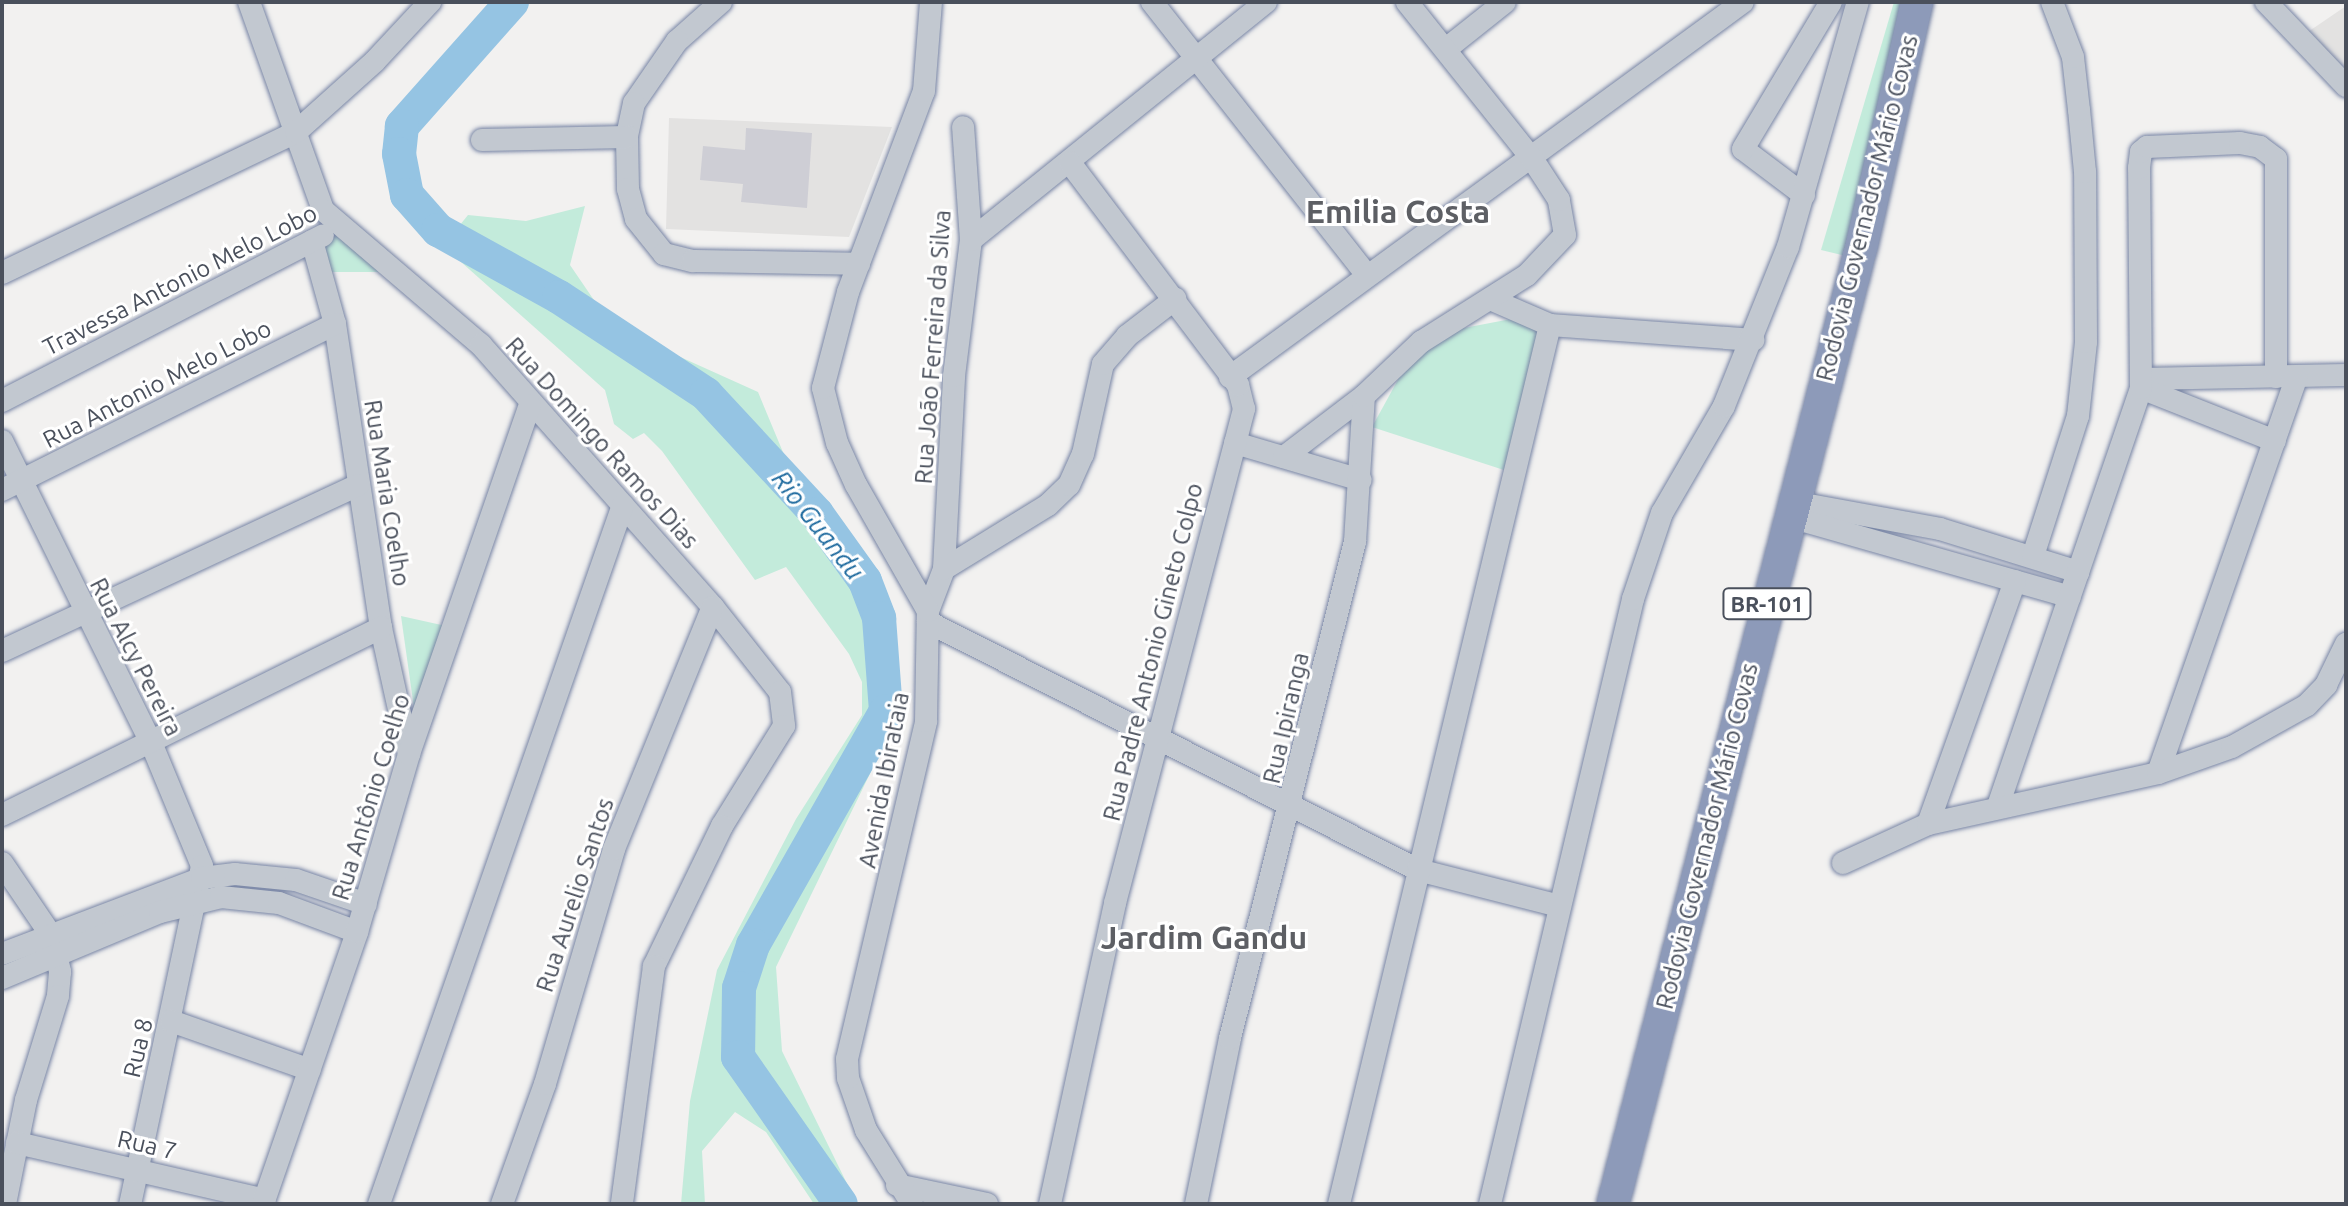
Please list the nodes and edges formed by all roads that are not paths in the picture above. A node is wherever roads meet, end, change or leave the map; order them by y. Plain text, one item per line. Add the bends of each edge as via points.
1 (249, 2) edge
2 (430, 2) edge
3 (721, 2) edge
4 (931, 2) edge
5 (1152, 2) edge
6 (1266, 2) edge
7 (1407, 2) edge
8 (1505, 2) edge
9 (1743, 2) edge
10 (1831, 2) edge
11 (1858, 2) edge
12 (1917, 2) edge
13 (2052, 2) edge
14 (2280, 6) edge
15 (1446, 49) junction
16 (1194, 57) junction
17 (2346, 86) edge
18 (963, 127) dead end
19 (296, 132) junction
20 (627, 137) junction
21 (482, 140) dead end
22 (1533, 160) junction
23 (1070, 163) junction
24 (1804, 195) junction
25 (339, 228) junction
26 (971, 240) junction
27 (312, 241) junction
28 (859, 264) junction
29 (2, 273) edge
30 (1367, 275) junction
31 (1175, 299) junction
32 (1490, 299) junction
33 (335, 324) junction
34 (1550, 325) junction
35 (1753, 340) junction
36 (2346, 375) edge
37 (1230, 377) junction
38 (2287, 377) junction
39 (2141, 383) junction
40 (1364, 396) junction
41 (2, 401) edge
42 (530, 405) junction
43 (2, 441) edge
44 (2275, 441) junction
45 (1235, 443) junction
46 (1284, 457) junction
47 (24, 479) junction
48 (1361, 480) junction
49 (358, 485) junction
50 (2, 490) edge
51 (623, 505) junction
52 (1791, 510) junction
53 (2007, 546) junction
54 (2033, 556) junction
55 (944, 569) junction
56 (2078, 572) junction
57 (2006, 578) junction
58 (2070, 597) junction
59 (713, 607) junction
60 (83, 612) junction
61 (928, 617) junction
62 (381, 628) junction
63 (2346, 644) edge
64 (2, 651) edge
65 (1159, 739) junction
66 (152, 745) junction
67 (409, 754) junction
68 (2158, 773) junction
69 (1998, 806) junction
70 (1291, 809) junction
71 (2, 815) edge
72 (1928, 824) junction
73 (2, 863) edge
74 (1843, 863) dead end
75 (1418, 870) junction
76 (202, 878) junction
77 (196, 902) junction
78 (366, 904) junction
79 (1559, 906) junction
80 (357, 932) junction
81 (54, 944) junction
82 (2, 954) edge
83 (2, 978) edge
84 (171, 1021) junction
85 (310, 1070) junction
86 (26, 1100) junction
87 (2, 1109) edge
88 (17, 1143) junction
89 (137, 1170) junction
90 (897, 1185) junction
91 (264, 1202) edge
92 (5, 1204) edge
93 (130, 1204) edge
94 (379, 1204) edge
95 (502, 1204) edge
96 (622, 1204) edge
97 (912, 1204) edge
98 (987, 1204) edge
99 (1050, 1204) edge
100 (1196, 1204) edge
101 (1339, 1204) edge
102 (1490, 1204) edge
103 (1613, 1204) edge

1 - 19 street, Rua Domingo Ramos Dias
2 - 19 street via 366,70
3 - 20 street via 650,72 634,103
4 - 28 street via 924,91
5 - 16 street
6 - 16 street
7 - 15 street
8 - 15 street
9 - 22 street
10 - 24 street via 1743,149
11 - 24 street
12 - 52 highway, Rodovia Governador Mário Covas / BR-101 via 1862,244
13 - 54 street via 2073,57 2079,110 2086,342 2078,416
14 - 17 street
15 - 22 street
16 - 23 street
16 - 30 street
18 - 26 street, Rua João Ferreira da Silva
19 - 25 street, Rua Domingo Ramos Dias via 314,194
19 - 29 street
20 - 21 street
20 - 28 street via 628,189 636,219 664,254 693,261
22 - 30 street
22 - 32 street via 1559,200 1565,235 1527,275
23 - 26 street
23 - 31 street, Rua Padre Antonio Gineto Colpo
24 - 35 street
25 - 27 street, Travessa Antonio Melo Lobo
25 - 42 street, Rua Domingo Ramos Dias via 444,308
26 - 55 street, Rua João Ferreira da Silva via 954,376
27 - 33 street, Rua Maria Coelho
27 - 41 street, Travessa Antonio Melo Lobo
28 - 61 street via 834,335 823,388 837,443 856,485
30 - 37 street
31 - 37 street, Rua Padre Antonio Gineto Colpo
31 - 55 street via 1127,336 1103,364 1083,454 1069,485 1048,505
32 - 34 street
32 - 40 street via 1421,342
33 - 47 street, Rua Antonio Melo Lobo
33 - 49 street, Rua Maria Coelho
34 - 35 street
34 - 75 street
35 - 79 street via 1724,406 1662,513
36 - 38 street
37 - 45 street, Rua Padre Antonio Gineto Colpo via 1244,402
38 - 39 street
38 - 39 street via 2276,159 2260,147 2240,143 2161,144 2139,156
38 - 44 street
39 - 44 street
39 - 56 street
40 - 46 street
40 - 48 street, Rua Ipiranga
42 - 51 street, Rua Domingo Ramos Dias
42 - 67 street, Rua Antônio Coelho
43 - 47 street, Rua Alcy Pereira
44 - 68 street
45 - 46 street
45 - 65 street, Rua Padre Antonio Gineto Colpo
46 - 48 street
47 - 50 street, Rua Antonio Melo Lobo
47 - 60 street, Rua Alcy Pereira
48 - 70 street, Rua Ipiranga via 1355,542
49 - 60 street
49 - 62 street, Rua Maria Coelho
51 - 59 street, Rua Domingo Ramos Dias
51 - 94 street
52 - 53 street
52 - 57 street
52 - 103 highway, Rodovia Governador Mário Covas / BR-101
53 - 54 street
53 - 57 street
54 - 56 street
55 - 61 street, Rua João Ferreira da Silva
56 - 58 street
57 - 58 street
57 - 72 street
58 - 69 street
59 - 95 street, Rua Aurelio Santos via 614,849 545,1084
59 - 96 street, Rua Domingo Ramos Dias via 773,680 784,726 722,826 654,966
60 - 64 street
60 - 66 street, Rua Alcy Pereira
61 - 65 street
61 - 90 street, Avenida Ibirataia via 926,721 847,1059 866,1130
62 - 66 street
62 - 67 street, Rua Maria Coelho
63 - 68 street via 2326,685 2307,705 2232,747
65 - 70 street
65 - 99 street, Rua Padre Antonio Gineto Colpo via 1115,903
66 - 71 street
66 - 76 street, Rua Alcy Pereira via 200,856
67 - 78 street, Rua Antônio Coelho
68 - 69 street
69 - 72 street
70 - 75 street
70 - 100 street, Rua Ipiranga via 1230,1038
72 - 74 street
73 - 81 street
75 - 79 street
75 - 101 street
76 - 77 street, Rua Alcy Pereira
76 - 78 street via 261,873
76 - 81 street
77 - 80 street via 249,896
77 - 81 street
77 - 84 street, Rua 8
78 - 80 street, Rua Antônio Coelho
79 - 102 street
80 - 85 street, Rua Antônio Coelho
81 - 82 street
81 - 83 street
81 - 86 street via 58,996
84 - 85 street
84 - 89 street, Rua 8
85 - 91 street, Rua Antônio Coelho
86 - 87 street
86 - 88 street
88 - 89 street, Rua 7
88 - 92 street
89 - 91 street, Rua 7
89 - 93 street, Rua 8
90 - 97 street, Avenida Ibirataia
90 - 98 street

